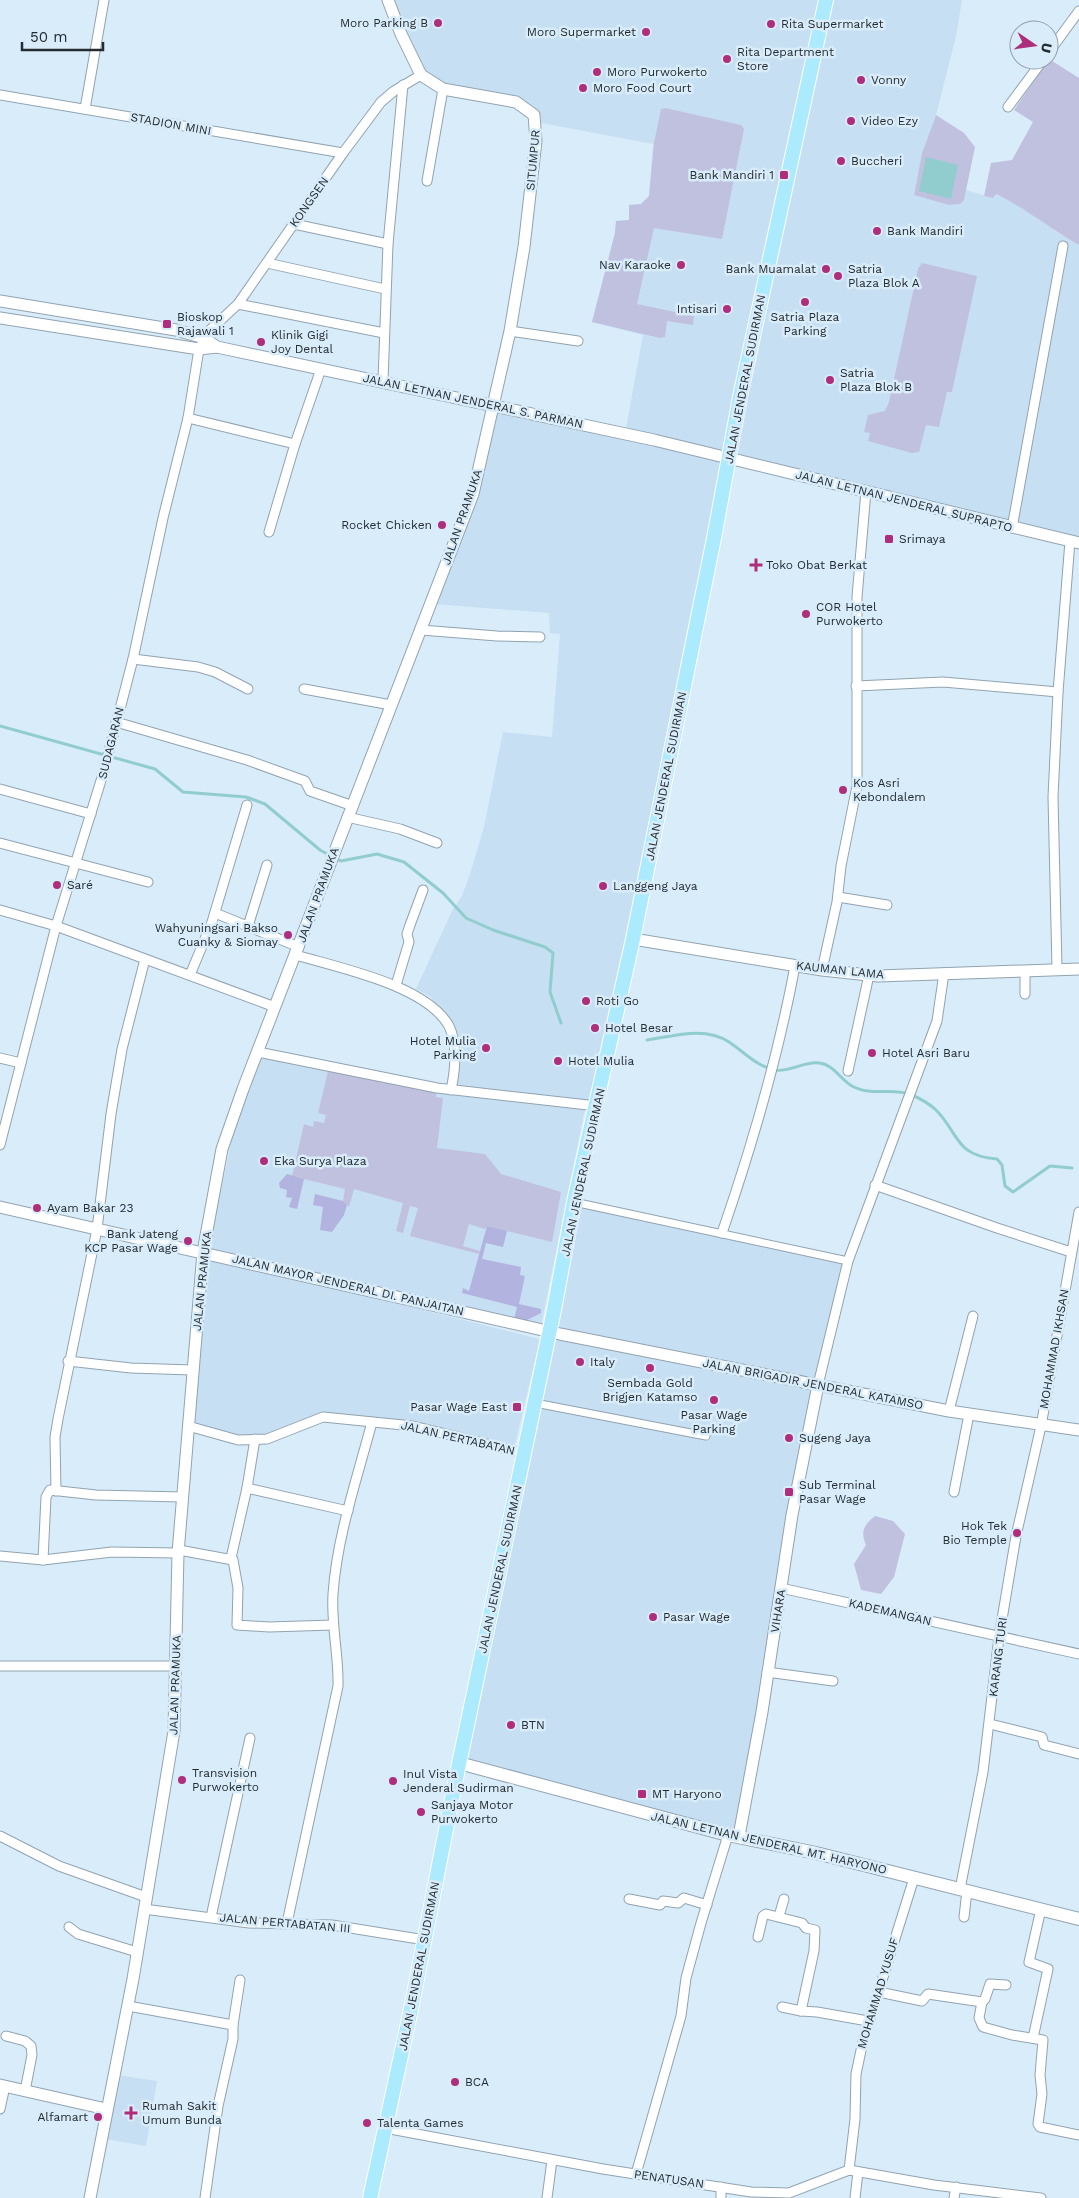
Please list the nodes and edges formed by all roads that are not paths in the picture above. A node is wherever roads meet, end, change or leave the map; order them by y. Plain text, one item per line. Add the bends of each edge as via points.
1 (103, 0) edge
2 (388, 0) edge
3 (826, 0) edge
4 (1079, 11) edge
5 (1059, 38) edge
6 (1036, 70) edge
7 (421, 75) junction
8 (403, 86) junction
9 (443, 89) junction
10 (0, 95) edge
11 (1008, 107) dead end
12 (85, 109) junction
13 (343, 153) junction
14 (427, 181) dead end
15 (294, 224) junction
16 (388, 244) junction
17 (1063, 246) dead end
18 (267, 263) junction
19 (385, 289) junction
20 (0, 301) edge
21 (238, 304) junction
22 (78, 314) junction
23 (0, 318) edge
24 (75, 330) junction
25 (510, 331) junction
26 (384, 333) junction
27 (204, 338) junction
28 (578, 341) dead end
29 (217, 347) junction
30 (199, 349) junction
31 (321, 369) junction
32 (383, 381) junction
33 (494, 406) junction
34 (188, 418) junction
35 (295, 444) junction
36 (728, 459) junction
37 (866, 491) junction
38 (1012, 528) junction
39 (269, 532) dead end
40 (1075, 542) edge
41 (421, 630) junction
42 (540, 636) dead end
43 (133, 658) junction
44 (856, 686) junction
45 (248, 689) dead end
46 (304, 689) dead end
47 (1058, 692) junction
48 (391, 705) junction
49 (116, 722) junction
50 (0, 789) edge
51 (247, 804) dead end
52 (353, 806) junction
53 (91, 814) junction
54 (347, 817) junction
55 (0, 843) edge
56 (437, 844) dead end
57 (76, 864) junction
58 (267, 865) dead end
59 (148, 882) dead end
60 (423, 890) dead end
61 (838, 897) junction
62 (888, 905) dead end
63 (0, 910) edge
64 (215, 913) junction
65 (56, 926) junction
66 (248, 926) junction
67 (633, 939) junction
68 (298, 951) junction
69 (145, 959) junction
70 (795, 966) junction
71 (1057, 968) junction
72 (1079, 968) edge
73 (822, 970) junction
74 (1025, 971) junction
75 (944, 973) junction
76 (190, 975) junction
77 (869, 975) junction
78 (396, 986) junction
79 (1025, 994) dead end
80 (275, 1007) junction
81 (258, 1052) junction
82 (0, 1058) edge
83 (21, 1063) junction
84 (848, 1072) dead end
85 (451, 1090) junction
86 (597, 1106) junction
87 (0, 1144) edge
88 (876, 1185) junction
89 (574, 1202) junction
90 (0, 1207) edge
91 (1079, 1212) edge
92 (97, 1229) junction
93 (722, 1233) junction
94 (203, 1252) junction
95 (1071, 1252) junction
96 (848, 1261) junction
97 (973, 1316) dead end
98 (549, 1332) junction
99 (68, 1361) junction
100 (192, 1370) junction
101 (818, 1385) junction
102 (535, 1403) junction
103 (949, 1411) junction
104 (968, 1414) junction
105 (372, 1422) junction
106 (188, 1426) junction
107 (1040, 1426) junction
108 (1079, 1430) edge
109 (706, 1436) dead end
110 (255, 1439) junction
111 (524, 1453) junction
112 (247, 1488) junction
113 (56, 1491) junction
114 (954, 1492) dead end
115 (183, 1497) junction
116 (348, 1511) junction
117 (179, 1551) junction
118 (0, 1556) edge
119 (231, 1558) junction
120 (43, 1560) junction
121 (781, 1588) junction
122 (333, 1625) junction
123 (999, 1637) junction
124 (1079, 1654) edge
125 (0, 1666) edge
126 (176, 1666) junction
127 (767, 1672) junction
128 (833, 1681) dead end
129 (990, 1724) junction
130 (250, 1738) dead end
131 (1079, 1754) edge
132 (459, 1763) junction
133 (0, 1836) edge
134 (734, 1836) junction
135 (914, 1878) junction
136 (964, 1890) junction
137 (146, 1896) junction
138 (784, 1899) dead end
139 (628, 1900) dead end
140 (707, 1905) junction
141 (144, 1909) junction
142 (1041, 1909) junction
143 (779, 1916) junction
144 (211, 1917) junction
145 (964, 1917) dead end
146 (1079, 1919) edge
147 (287, 1923) junction
148 (70, 1928) dead end
149 (758, 1937) dead end
150 (425, 1940) junction
151 (137, 1952) junction
152 (240, 1980) dead end
153 (1006, 1985) dead end
154 (878, 1992) junction
155 (982, 2002) junction
156 (128, 2006) junction
157 (782, 2007) dead end
158 (801, 2011) junction
159 (868, 2021) junction
160 (233, 2025) junction
161 (6, 2036) dead end
162 (1033, 2038) junction
163 (2, 2086) edge
164 (25, 2091) junction
165 (0, 2109) edge
166 (106, 2109) junction
167 (385, 2128) junction
168 (1079, 2135) edge
169 (552, 2160) junction
170 (854, 2171) junction
171 (636, 2174) junction
172 (721, 2187) junction
173 (956, 2187) junction
174 (788, 2196) edge
175 (90, 2198) edge
176 (205, 2198) edge
177 (370, 2198) edge
178 (547, 2198) edge
179 (721, 2198) edge
180 (855, 2198) edge
181 (954, 2198) edge
182 (1041, 2198) edge

1 - 12 street
2 - 7 street
3 - 36 main road, JALAN JENDERAL SUDIRMAN
4 - 5 street
6 - 11 street
7 - 8 street, KONGSEN
7 - 9 street, SITUMPUR
8 - 13 street, KONGSEN via 381,102
8 - 16 street
9 - 14 street
9 - 25 street, SITUMPUR via 516,102 534,115 536,122 524,247
10 - 12 street, STADION MINI
12 - 13 street, STADION MINI
13 - 15 street, KONGSEN
15 - 16 street
15 - 18 street, KONGSEN
16 - 19 street
17 - 38 street
18 - 19 street
18 - 21 street, KONGSEN
19 - 26 street
20 - 22 street, JALAN LETNAN JENDERAL S. PARMAN
21 - 26 street
21 - 27 street, KONGSEN
22 - 24 street
22 - 27 street, JALAN LETNAN JENDERAL S. PARMAN
23 - 24 street, JALAN LETNAN JENDERAL S. PARMAN
24 - 30 street, JALAN LETNAN JENDERAL S. PARMAN
25 - 28 street
25 - 33 street, SITUMPUR
26 - 32 street
27 - 29 street, JALAN LETNAN JENDERAL S. PARMAN
27 - 30 street, SUDAGARAN
29 - 30 street, JALAN LETNAN JENDERAL S. PARMAN
29 - 31 street, JALAN LETNAN JENDERAL S. PARMAN
30 - 34 street, SUDAGARAN
31 - 32 street, JALAN LETNAN JENDERAL S. PARMAN
31 - 35 street
32 - 33 street, JALAN LETNAN JENDERAL S. PARMAN
33 - 36 street, JALAN LETNAN JENDERAL S. PARMAN
33 - 41 street, JALAN PRAMUKA via 473,494
34 - 35 street
34 - 43 street, SUDAGARAN
35 - 39 street
36 - 37 street, JALAN LETNAN JENDERAL SUPRAPTO
36 - 67 main road, JALAN JENDERAL SUDIRMAN
37 - 38 street, JALAN LETNAN JENDERAL SUPRAPTO
37 - 44 street via 856,597
38 - 40 street, JALAN LETNAN JENDERAL SUPRAPTO
40 - 47 street
41 - 42 street
41 - 48 street, JALAN PRAMUKA
43 - 45 street via 198,667
43 - 49 street, SUDAGARAN
44 - 47 street via 943,682
44 - 61 street via 857,786
46 - 48 street
47 - 71 street via 1053,797
48 - 52 street, JALAN PRAMUKA
49 - 52 street via 248,760 305,781 310,791
49 - 53 street, SUDAGARAN
50 - 53 street
51 - 64 street
52 - 54 street, JALAN PRAMUKA
53 - 57 street, SUDAGARAN
54 - 56 street via 400,829
54 - 68 street, JALAN PRAMUKA
55 - 57 street
57 - 59 street
57 - 65 street, SUDAGARAN
58 - 66 street
60 - 78 street via 407,934 409,942
61 - 62 street
61 - 73 street
63 - 65 street
64 - 66 street
64 - 76 street
65 - 69 street
65 - 83 street, SUDAGARAN
66 - 68 street
67 - 70 street, KAUMAN LAMA
67 - 86 main road, JALAN JENDERAL SUDIRMAN
68 - 78 street
68 - 80 street, JALAN PRAMUKA
69 - 76 street
69 - 92 street via 122,1049
70 - 73 street, KAUMAN LAMA
70 - 93 street via 757,1129
71 - 72 street, KAUMAN LAMA
71 - 74 street, KAUMAN LAMA
73 - 77 street, KAUMAN LAMA
74 - 75 street, KAUMAN LAMA
74 - 79 street
75 - 77 street, KAUMAN LAMA
75 - 88 street via 937,1021
76 - 80 street
77 - 84 street
78 - 85 street via 435,1010 449,1027 454,1048
80 - 81 street, JALAN PRAMUKA
81 - 85 street
81 - 94 street, JALAN PRAMUKA via 222,1148
82 - 83 street
83 - 87 street, SUDAGARAN
85 - 86 street
86 - 89 main road, JALAN JENDERAL SUDIRMAN
88 - 95 street
88 - 96 street
89 - 93 street
89 - 98 main road, JALAN JENDERAL SUDIRMAN
90 - 92 street, JALAN MAYOR JENDERAL DI. PANJAITAN
91 - 95 street, MOHAMMAD IKHSAN
92 - 94 street, JALAN MAYOR JENDERAL DI. PANJAITAN
92 - 99 street
93 - 96 street
94 - 98 street, JALAN MAYOR JENDERAL DI. PANJAITAN
94 - 100 street, JALAN PRAMUKA
95 - 107 street, MOHAMMAD IKHSAN
96 - 101 street
97 - 103 street
98 - 101 street, JALAN BRIGADIR JENDERAL KATAMSO
98 - 102 main road, JALAN JENDERAL SUDIRMAN
99 - 100 street
99 - 113 street via 55,1437
100 - 106 street, JALAN PRAMUKA
101 - 103 street, JALAN BRIGADIR JENDERAL KATAMSO
101 - 121 street, VIHARA
102 - 109 street
102 - 111 main road, JALAN JENDERAL SUDIRMAN
103 - 104 street, JALAN BRIGADIR JENDERAL KATAMSO
104 - 107 street, JALAN BRIGADIR JENDERAL KATAMSO
104 - 114 street
105 - 110 street, JALAN PERTABATAN via 323,1417 267,1439
105 - 111 street, JALAN PERTABATAN via 414,1426
105 - 116 street
106 - 110 street, JALAN PERTABATAN via 238,1440
106 - 115 street, JALAN PRAMUKA
107 - 108 street, JALAN BRIGADIR JENDERAL KATAMSO
107 - 123 street, KARANG TURI via 1016,1536
110 - 112 street
111 - 132 main road, JALAN JENDERAL SUDIRMAN
112 - 116 street
112 - 119 street
113 - 115 street
113 - 120 street via 48,1491 46,1497
115 - 117 street, JALAN PRAMUKA
116 - 122 street via 336,1560
117 - 119 street
117 - 120 street via 112,1552
117 - 126 street, JALAN PRAMUKA
118 - 120 street
119 - 122 street via 237,1583 236,1625
121 - 123 street, KADEMANGAN
121 - 127 street, VIHARA
122 - 147 street via 339,1666 338,1686
123 - 124 street, KADEMANGAN
123 - 129 street, KARANG TURI
125 - 126 street
126 - 137 street, JALAN PRAMUKA via 174,1731
127 - 128 street
127 - 134 street, VIHARA
129 - 131 street via 1042,1737 1044,1745
129 - 136 street, KARANG TURI
130 - 144 street
132 - 134 main road, JALAN LETNAN JENDERAL MT. HARYONO
132 - 150 main road, JALAN JENDERAL SUDIRMAN
133 - 137 street via 59,1866
134 - 135 main road, JALAN LETNAN JENDERAL MT. HARYONO
134 - 140 street
135 - 136 main road, JALAN LETNAN JENDERAL MT. HARYONO
135 - 154 street, MOHAMMAD YUSUF
136 - 142 main road, JALAN LETNAN JENDERAL MT. HARYONO
136 - 145 street, KARANG TURI
137 - 141 street, JALAN PRAMUKA
138 - 143 street
139 - 140 street via 660,1905 663,1901 678,1903 687,1898
140 - 171 street
141 - 144 street, JALAN PERTABATAN III
141 - 151 street, JALAN PRAMUKA
142 - 146 main road, JALAN LETNAN JENDERAL MT. HARYONO
142 - 162 street via 1029,1962 1048,1969
143 - 149 street via 764,1914
143 - 158 street via 802,1923 817,1933
144 - 147 street, JALAN PERTABATAN III via 249,1923
147 - 150 street, JALAN PERTABATAN III via 332,1925
148 - 151 street via 78,1934
150 - 167 main road, JALAN JENDERAL SUDIRMAN
151 - 156 street, JALAN PRAMUKA
152 - 160 street
153 - 155 street via 990,1984
154 - 155 street via 922,2001 928,1994
154 - 159 street, MOHAMMAD YUSUF
155 - 162 street via 979,2018 983,2027
156 - 160 street
156 - 166 street, JALAN PRAMUKA
157 - 158 street
158 - 159 street
159 - 170 street, MOHAMMAD YUSUF via 856,2074
160 - 176 street
161 - 164 street via 31,2046
162 - 168 street via 1043,2042 1038,2124 1046,2129
163 - 164 street
163 - 165 street
164 - 166 street
166 - 175 street, JALAN PRAMUKA
167 - 169 street, PENATUSAN
167 - 177 main road, JALAN JENDERAL SUDIRMAN
169 - 171 street, PENATUSAN
169 - 178 street
170 - 173 street, PENATUSAN
170 - 174 street, PENATUSAN
170 - 180 street, MOHAMMAD YUSUF
171 - 172 street, PENATUSAN
172 - 174 street, PENATUSAN
172 - 179 street
173 - 181 street
173 - 182 street, PENATUSAN

